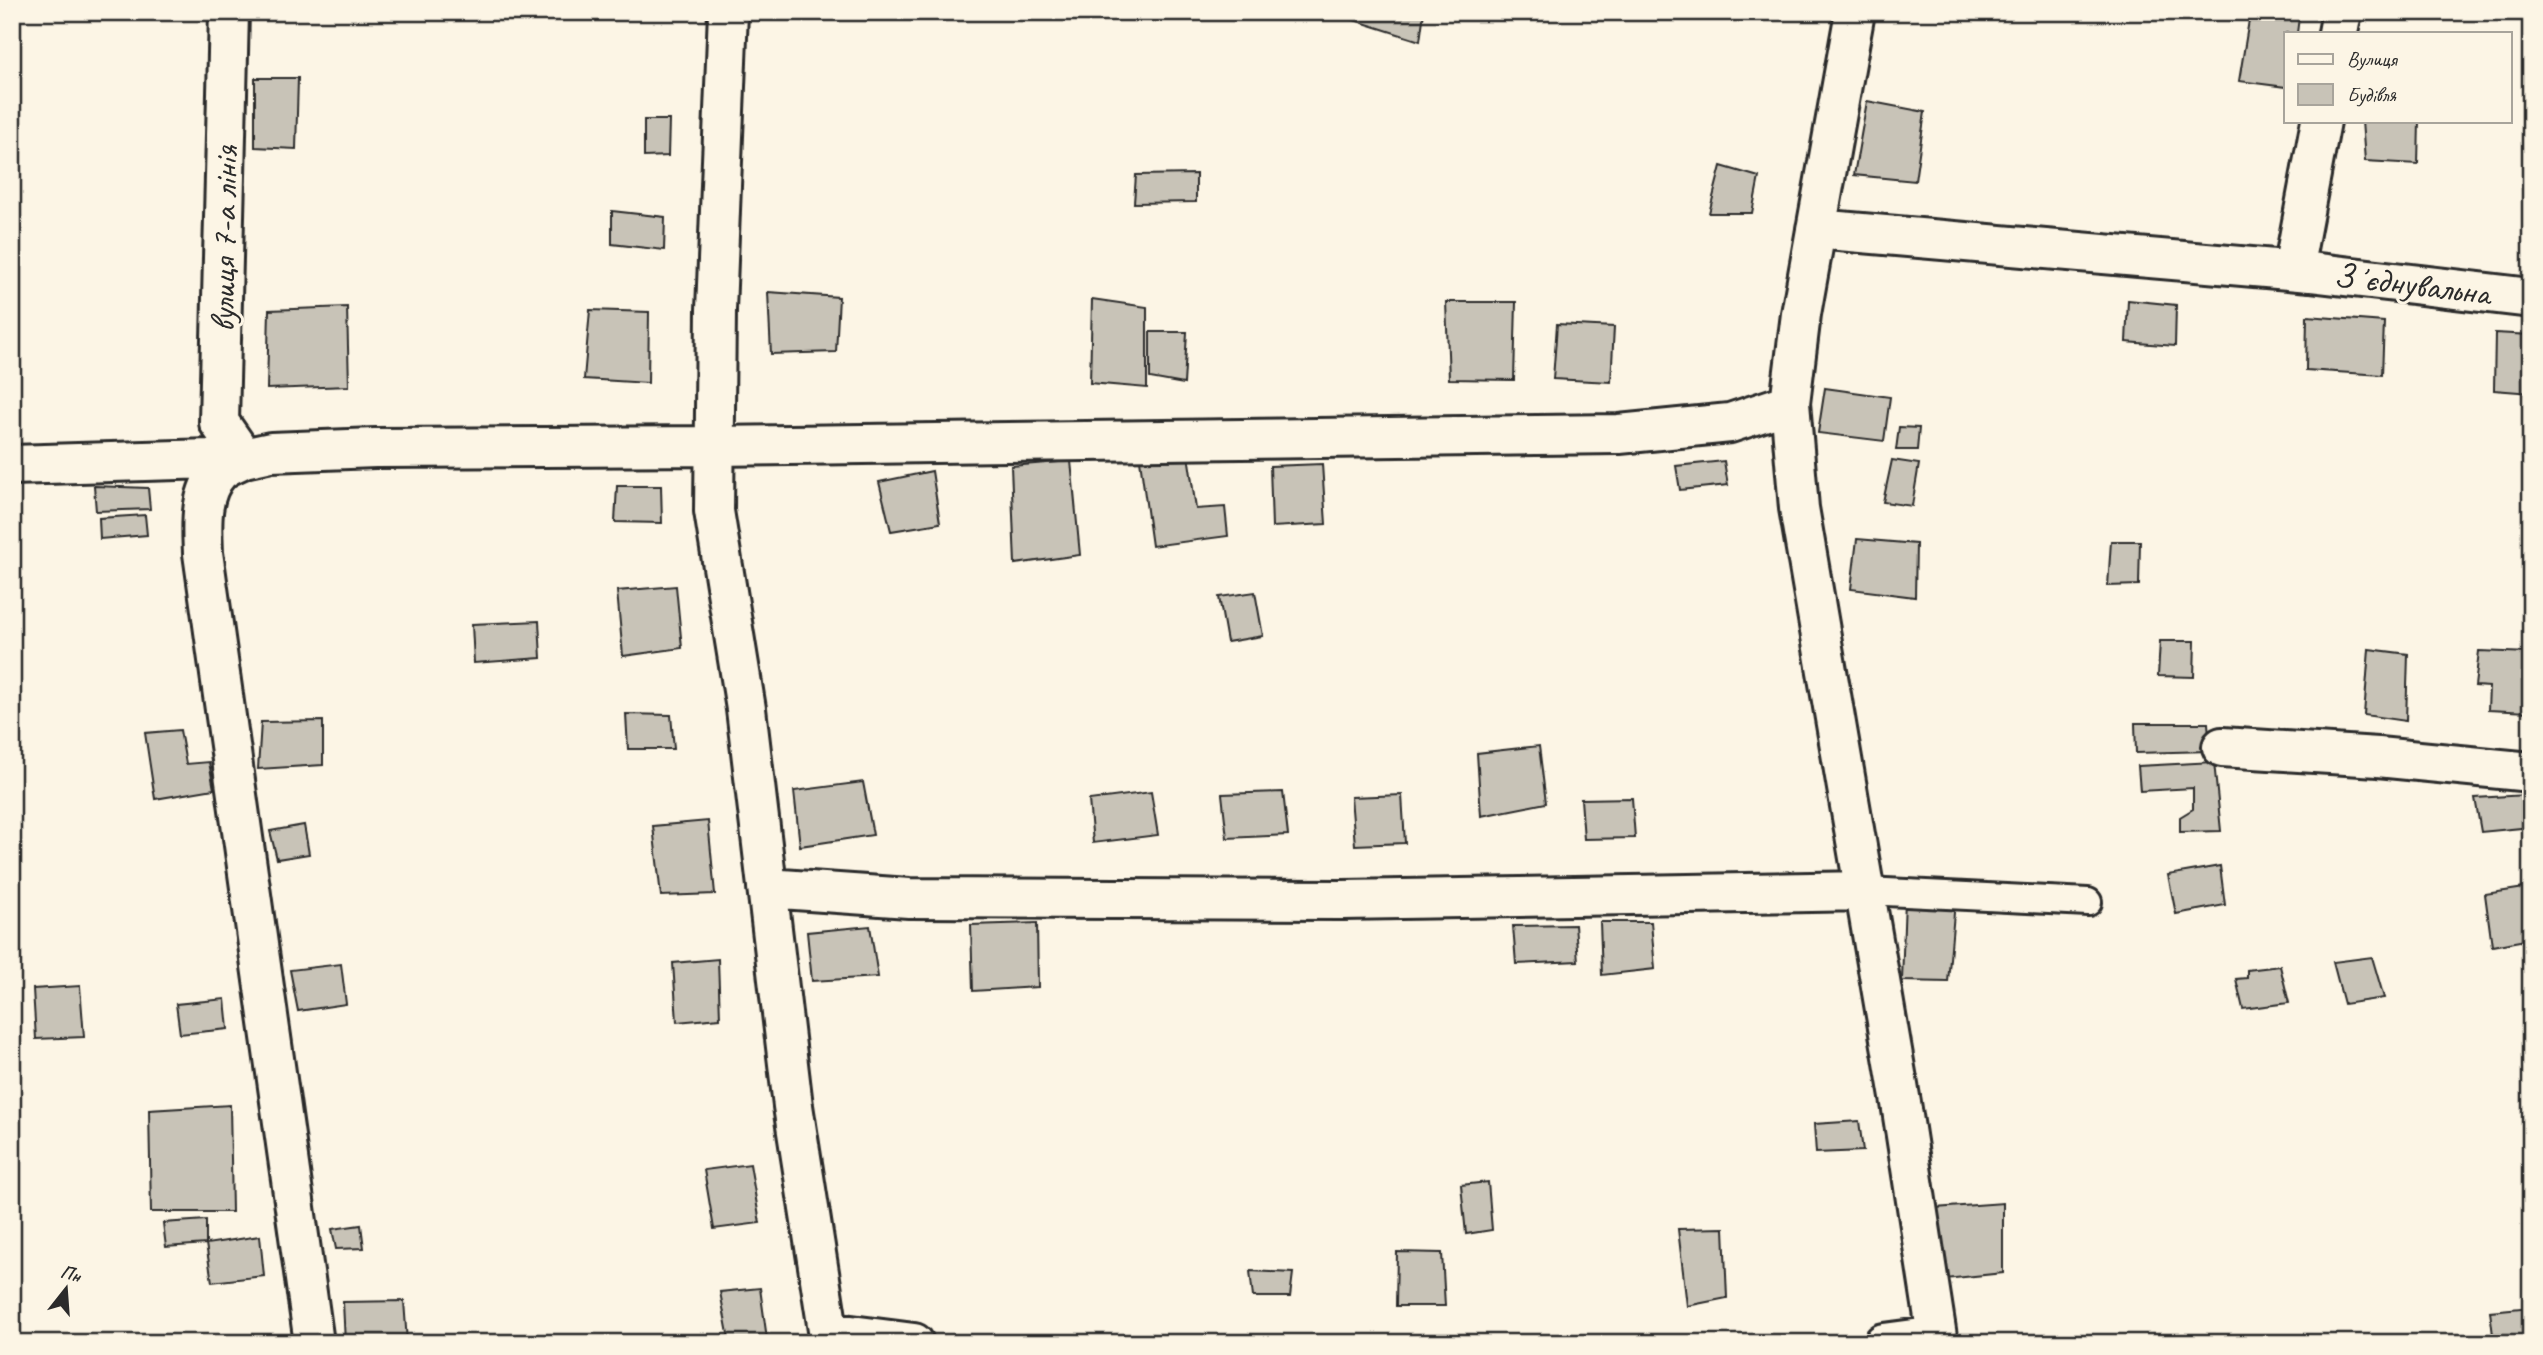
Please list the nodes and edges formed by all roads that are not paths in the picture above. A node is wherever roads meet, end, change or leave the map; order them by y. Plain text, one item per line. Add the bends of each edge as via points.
1 (229, 12) edge
2 (728, 12) edge
3 (1856, 12) edge
4 (2342, 12) edge
5 (2338, 32) edge
6 (2321, 122) edge
7 (1816, 229) junction
8 (2292, 270) junction
9 (2531, 298) edge
10 (1790, 403) junction
11 (713, 446) junction
12 (244, 458) junction
13 (12, 465) edge
14 (2222, 747) dead end
15 (2531, 772) edge
16 (767, 888) junction
17 (1866, 891) junction
18 (2088, 902) dead end
19 (829, 1338) edge
20 (1937, 1340) edge
21 (314, 1343) edge
22 (914, 1343) edge
23 (1884, 1343) edge

1 - 12 street, вулиця 7-а лінія via 219,422
2 - 11 street
3 - 7 street
4 - 5 street
6 - 8 street
7 - 8 street, Зʼєднувальна
7 - 10 street
8 - 9 street, Зʼєднувальна
10 - 11 street via 1730,423 1619,434
10 - 17 street via 1799,508
11 - 12 street via 375,448 271,452
11 - 16 street via 714,511 746,709
12 - 13 street
12 - 21 street via 221,470 209,485 201,518 203,553
14 - 15 street
16 - 17 street via 909,898 1343,901
16 - 19 street via 793,1106
17 - 18 lane
17 - 20 street
19 - 22 street
20 - 23 street

